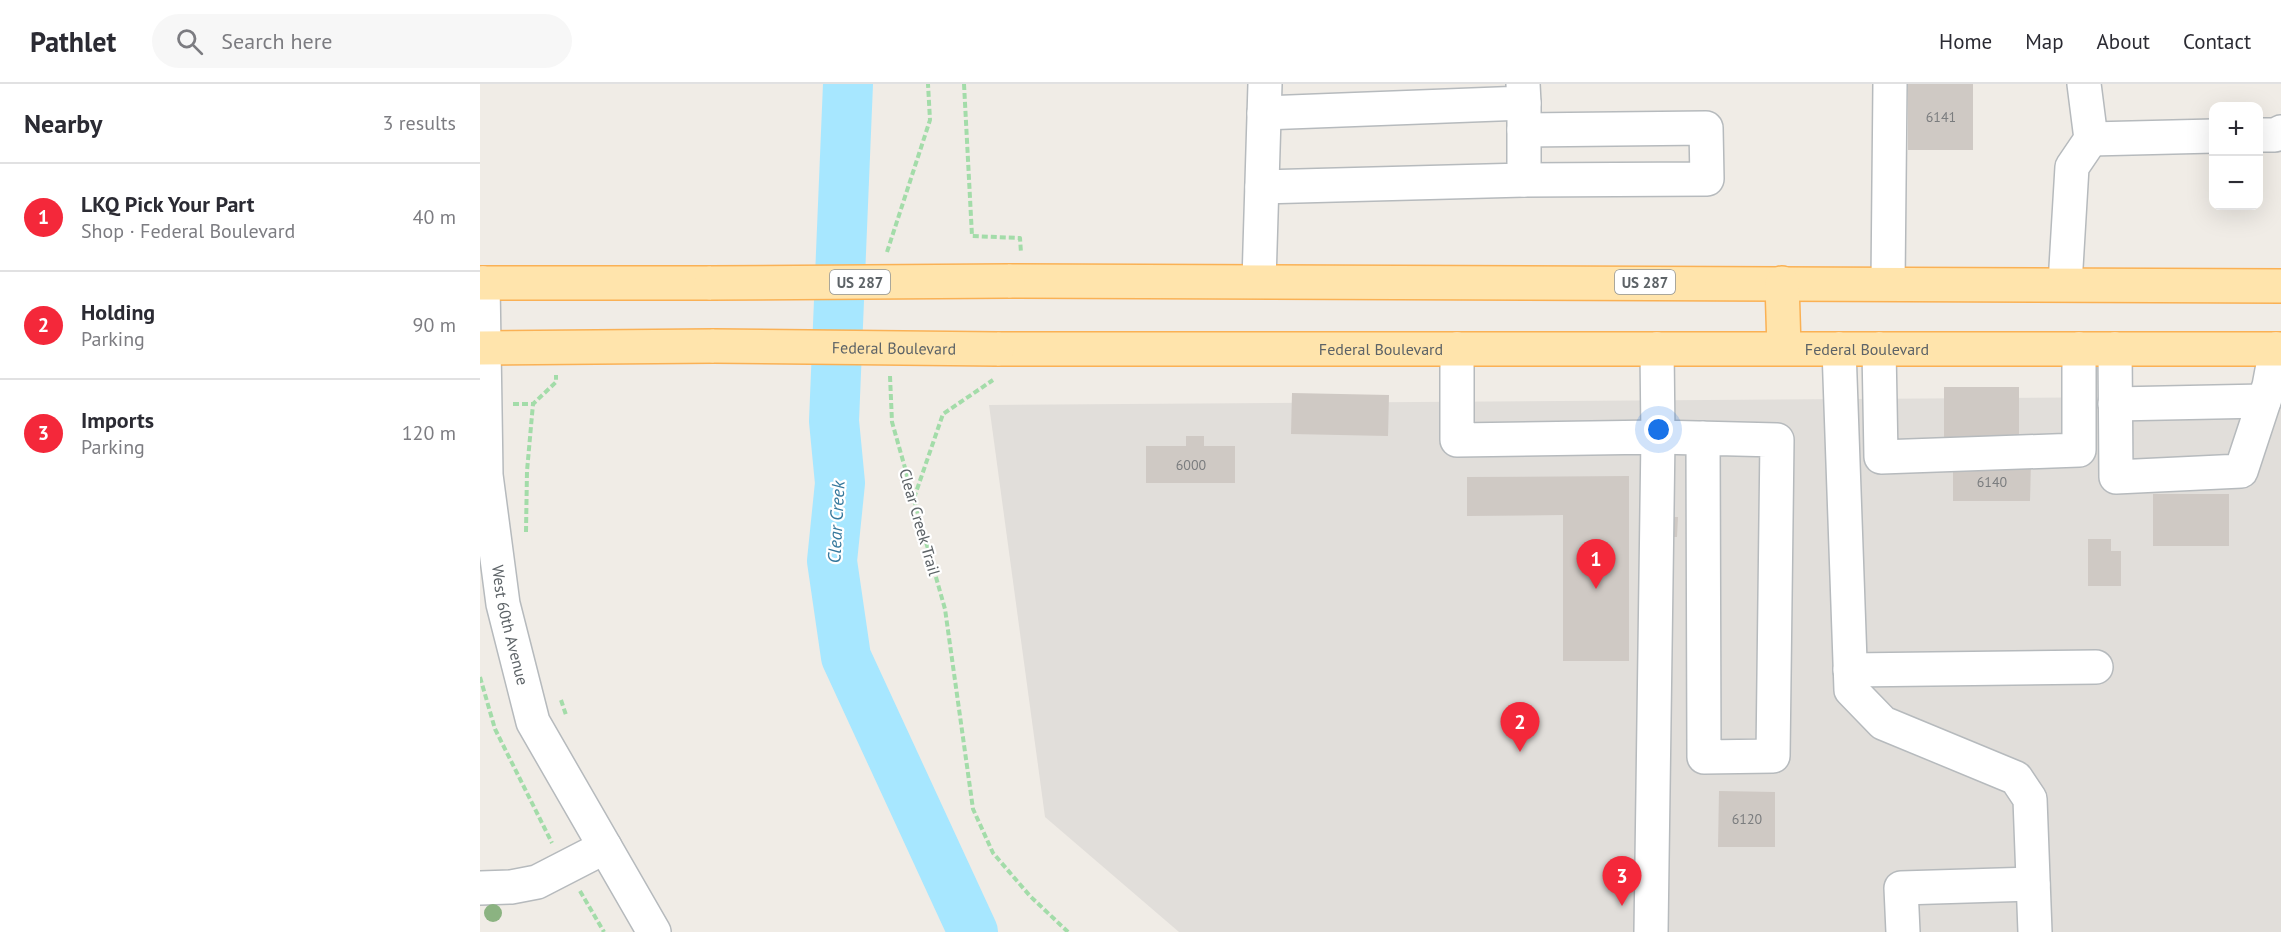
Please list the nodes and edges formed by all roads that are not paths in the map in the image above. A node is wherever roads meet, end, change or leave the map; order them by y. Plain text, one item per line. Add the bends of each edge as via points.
1 (1890, 84) edge
2 (2084, 84) edge
3 (1264, 98) edge
4 (1523, 106) edge
5 (2281, 132) edge
6 (2263, 135) edge
7 (2209, 136) edge
8 (2091, 139) junction
9 (1524, 180) junction
10 (1262, 187) junction
11 (1259, 281) junction
12 (481, 283) edge
13 (1782, 283) junction
14 (1888, 283) junction
15 (2065, 284) junction
16 (2281, 286) edge
17 (482, 348) edge
18 (1784, 348) junction
19 (1457, 349) junction
20 (1657, 349) junction
21 (1839, 349) junction
22 (1879, 349) junction
23 (2079, 349) junction
24 (2115, 349) junction
25 (2278, 349) edge
26 (2264, 401) junction
27 (2115, 404) junction
28 (1658, 437) junction
29 (1703, 438) junction
30 (2096, 667) dead end
31 (1850, 670) junction
32 (605, 847) junction
33 (2033, 884) junction
34 (480, 888) edge
35 (654, 932) edge
36 (1651, 932) edge
37 (1903, 932) edge
38 (2035, 932) edge

1 - 14 street
2 - 8 street
3 - 4 street
3 - 10 street
4 - 9 street
4 - 9 street via 1706,128 1707,179
5 - 6 street
7 - 8 street
8 - 15 street via 2072,167
9 - 10 street
10 - 11 street
11 - 12 main road, US 287, bridge
11 - 13 main road, US 287
12 - 17 street, West 60th Avenue
13 - 14 main road, US 287
13 - 18 main road
14 - 15 main road, US 287
15 - 16 main road, US 287
17 - 19 main road, Federal Boulevard, bridge via 714,346 999,363
17 - 32 street, West 60th Avenue via 486,475 503,604 533,722
18 - 20 main road, Federal Boulevard
18 - 21 main road, Federal Boulevard
19 - 20 main road, Federal Boulevard
19 - 28 street via 1457,440
20 - 28 street
21 - 22 main road, Federal Boulevard
21 - 31 street
22 - 23 main road, Federal Boulevard
22 - 23 street via 1881,457 2079,450
23 - 24 main road, Federal Boulevard
24 - 25 main road, Federal Boulevard
24 - 27 street
25 - 26 street
26 - 27 street
26 - 27 street via 2241,471 2116,477
28 - 29 street
28 - 36 street
29 - 29 street via 1777,440 1773,756 1704,757
30 - 31 street
31 - 33 street via 1851,690 1882,723 2016,778 2030,798
32 - 34 street via 537,882
32 - 35 street, West 60th Avenue
33 - 37 street via 1901,888
33 - 38 street

